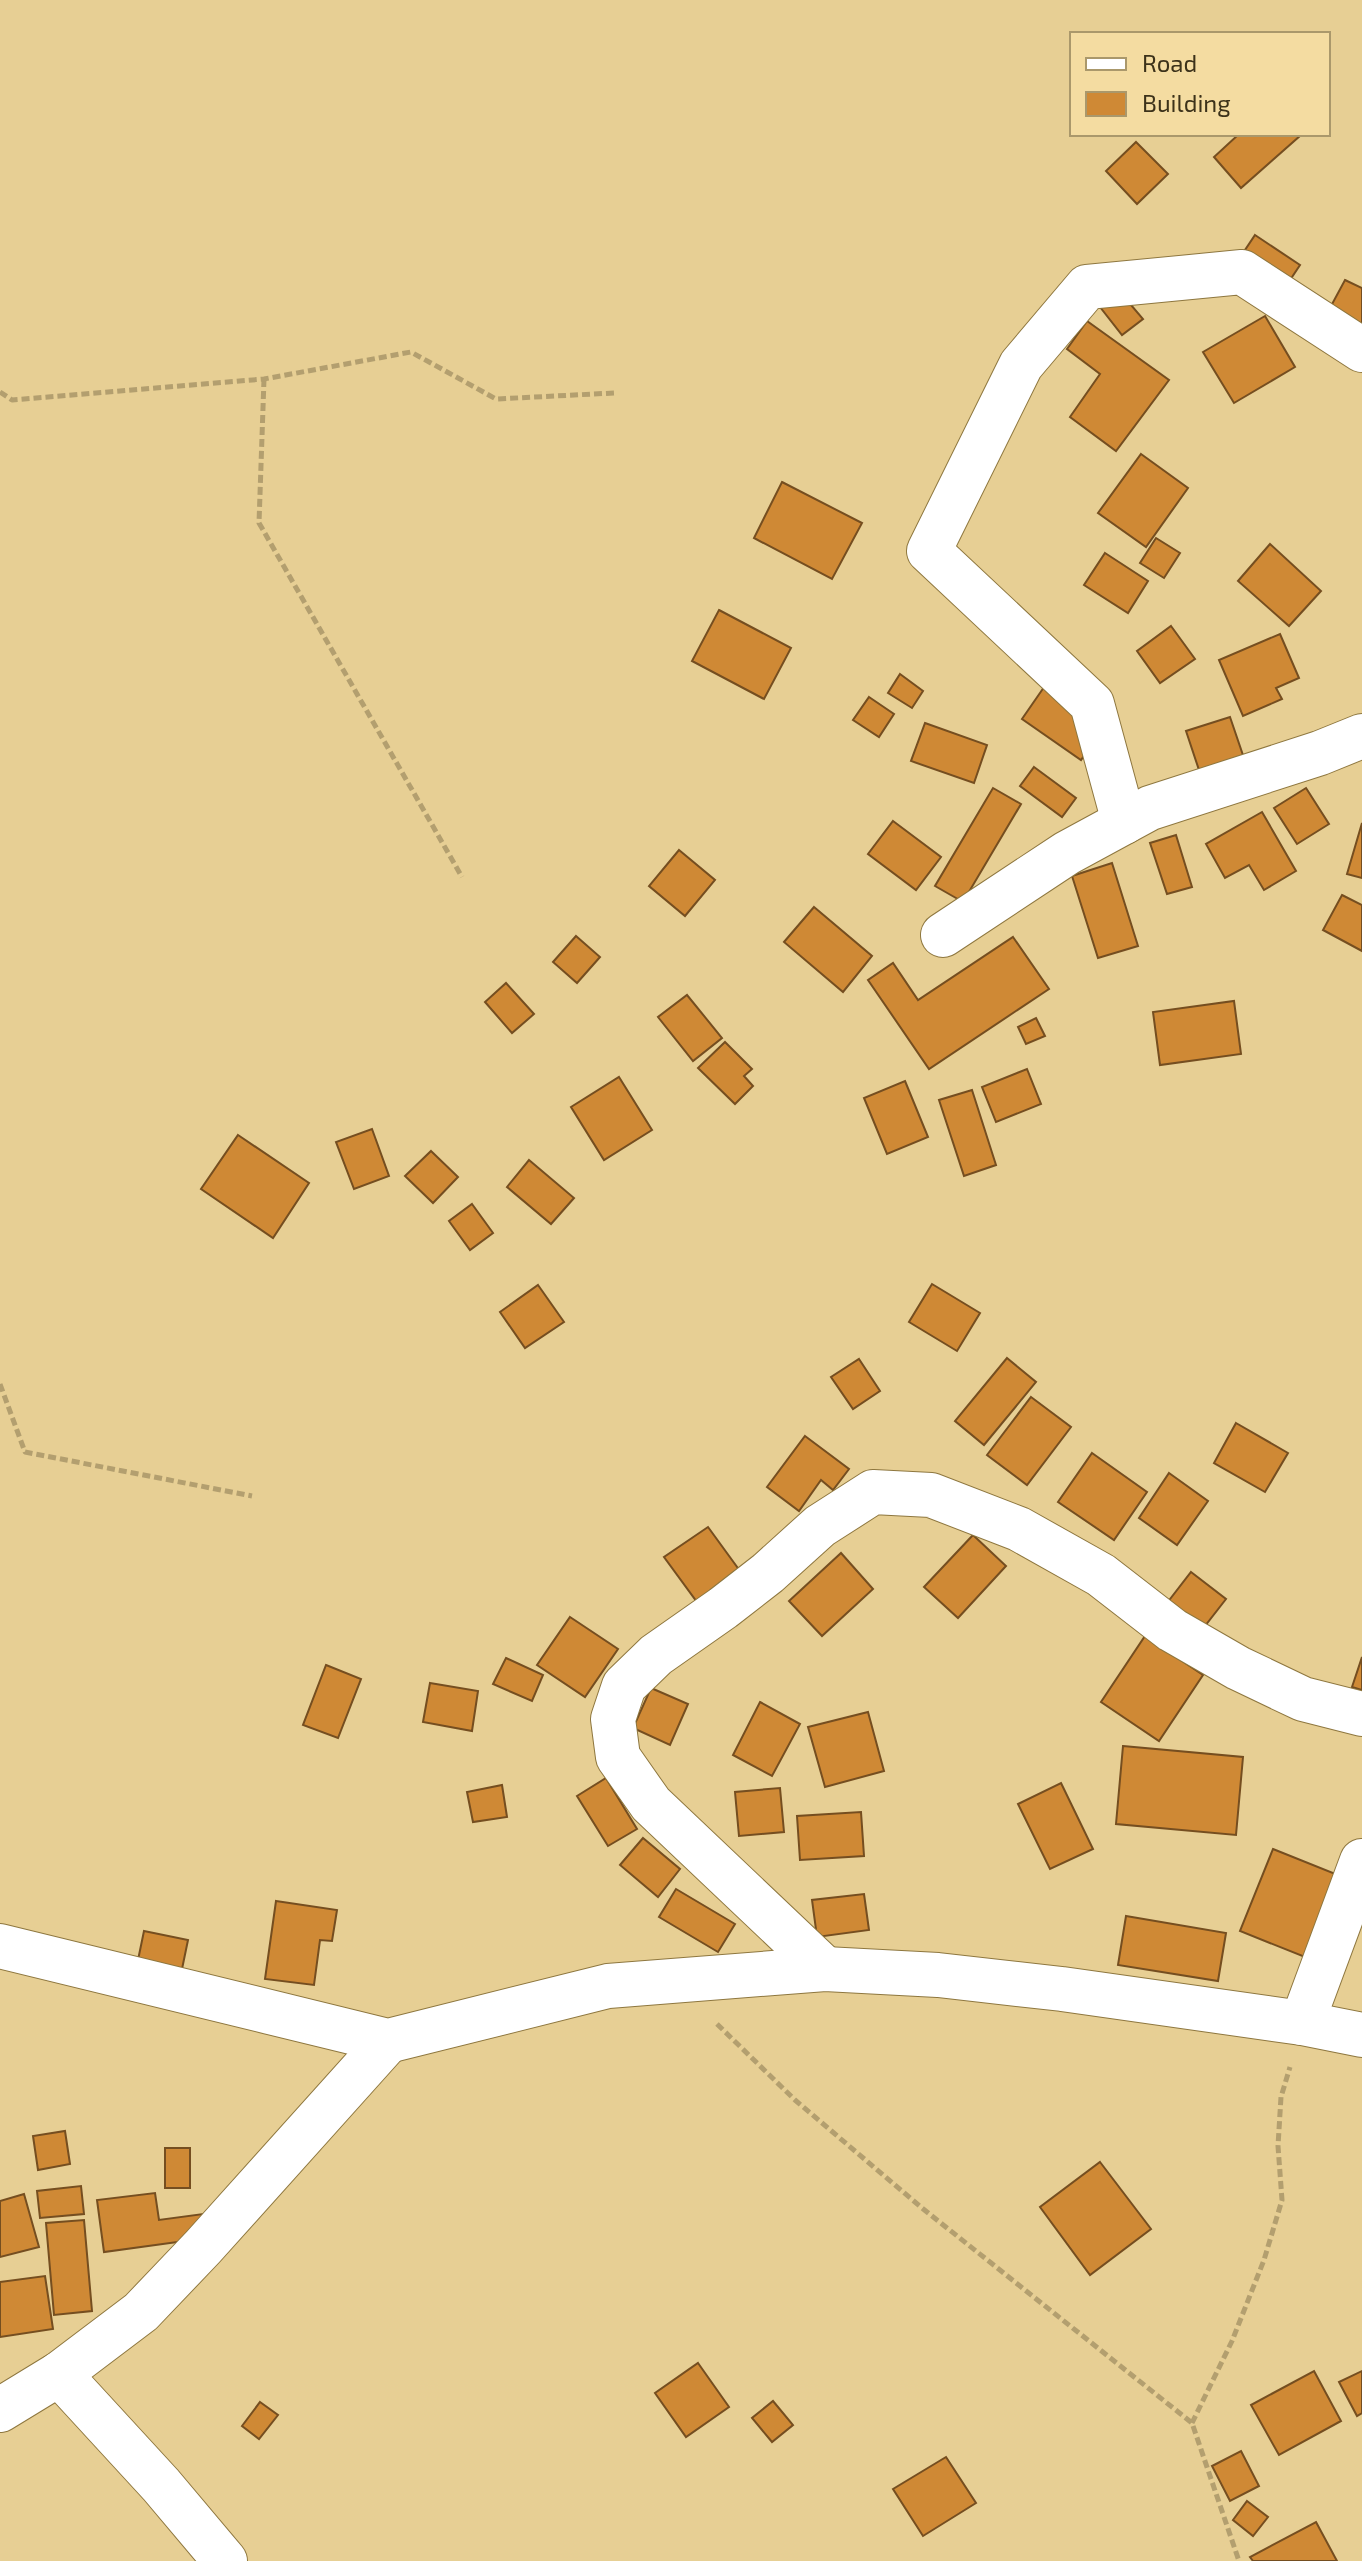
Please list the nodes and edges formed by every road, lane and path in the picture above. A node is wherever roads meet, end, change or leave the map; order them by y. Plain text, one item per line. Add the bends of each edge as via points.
1 (1362, 350) edge
2 (264, 379) junction
3 (0, 392) edge
4 (614, 393) dead end
5 (1362, 736) edge
6 (1124, 822) junction
7 (462, 877) dead end
8 (943, 935) dead end
9 (0, 1384) edge
10 (252, 1496) dead end
11 (1362, 1714) edge
12 (1362, 1861) edge
13 (0, 1946) edge
14 (825, 1969) junction
15 (672, 1980) junction
16 (1302, 2023) junction
17 (1362, 2035) edge
18 (388, 2041) junction
19 (59, 2374) junction
20 (0, 2410) edge
21 (1192, 2423) junction
22 (225, 2561) edge
23 (1239, 2561) edge

1 - 6 street via 1242,272 1087,287 1021,365 929,551 1092,704
2 - 3 path via 12,400
2 - 4 path via 411,352 496,399
2 - 7 path via 259,523
5 - 6 street via 1150,808
6 - 8 street
9 - 10 path via 25,1452
11 - 14 street via 1303,1699 1238,1668 1172,1630 1101,1575 1019,1529 931,1495 873,1492 820,1526 757,1582 656,1655 624,1686 613,1719 618,1757 651,1804
12 - 16 street
13 - 18 street
14 - 15 street
14 - 16 street via 1062,1989
15 - 18 street via 608,1986
15 - 21 path via 818,2120
16 - 17 street
16 - 21 path via 1281,2097 1282,2200 1232,2341
18 - 19 street via 141,2312
19 - 20 street
19 - 22 street
21 - 23 path

